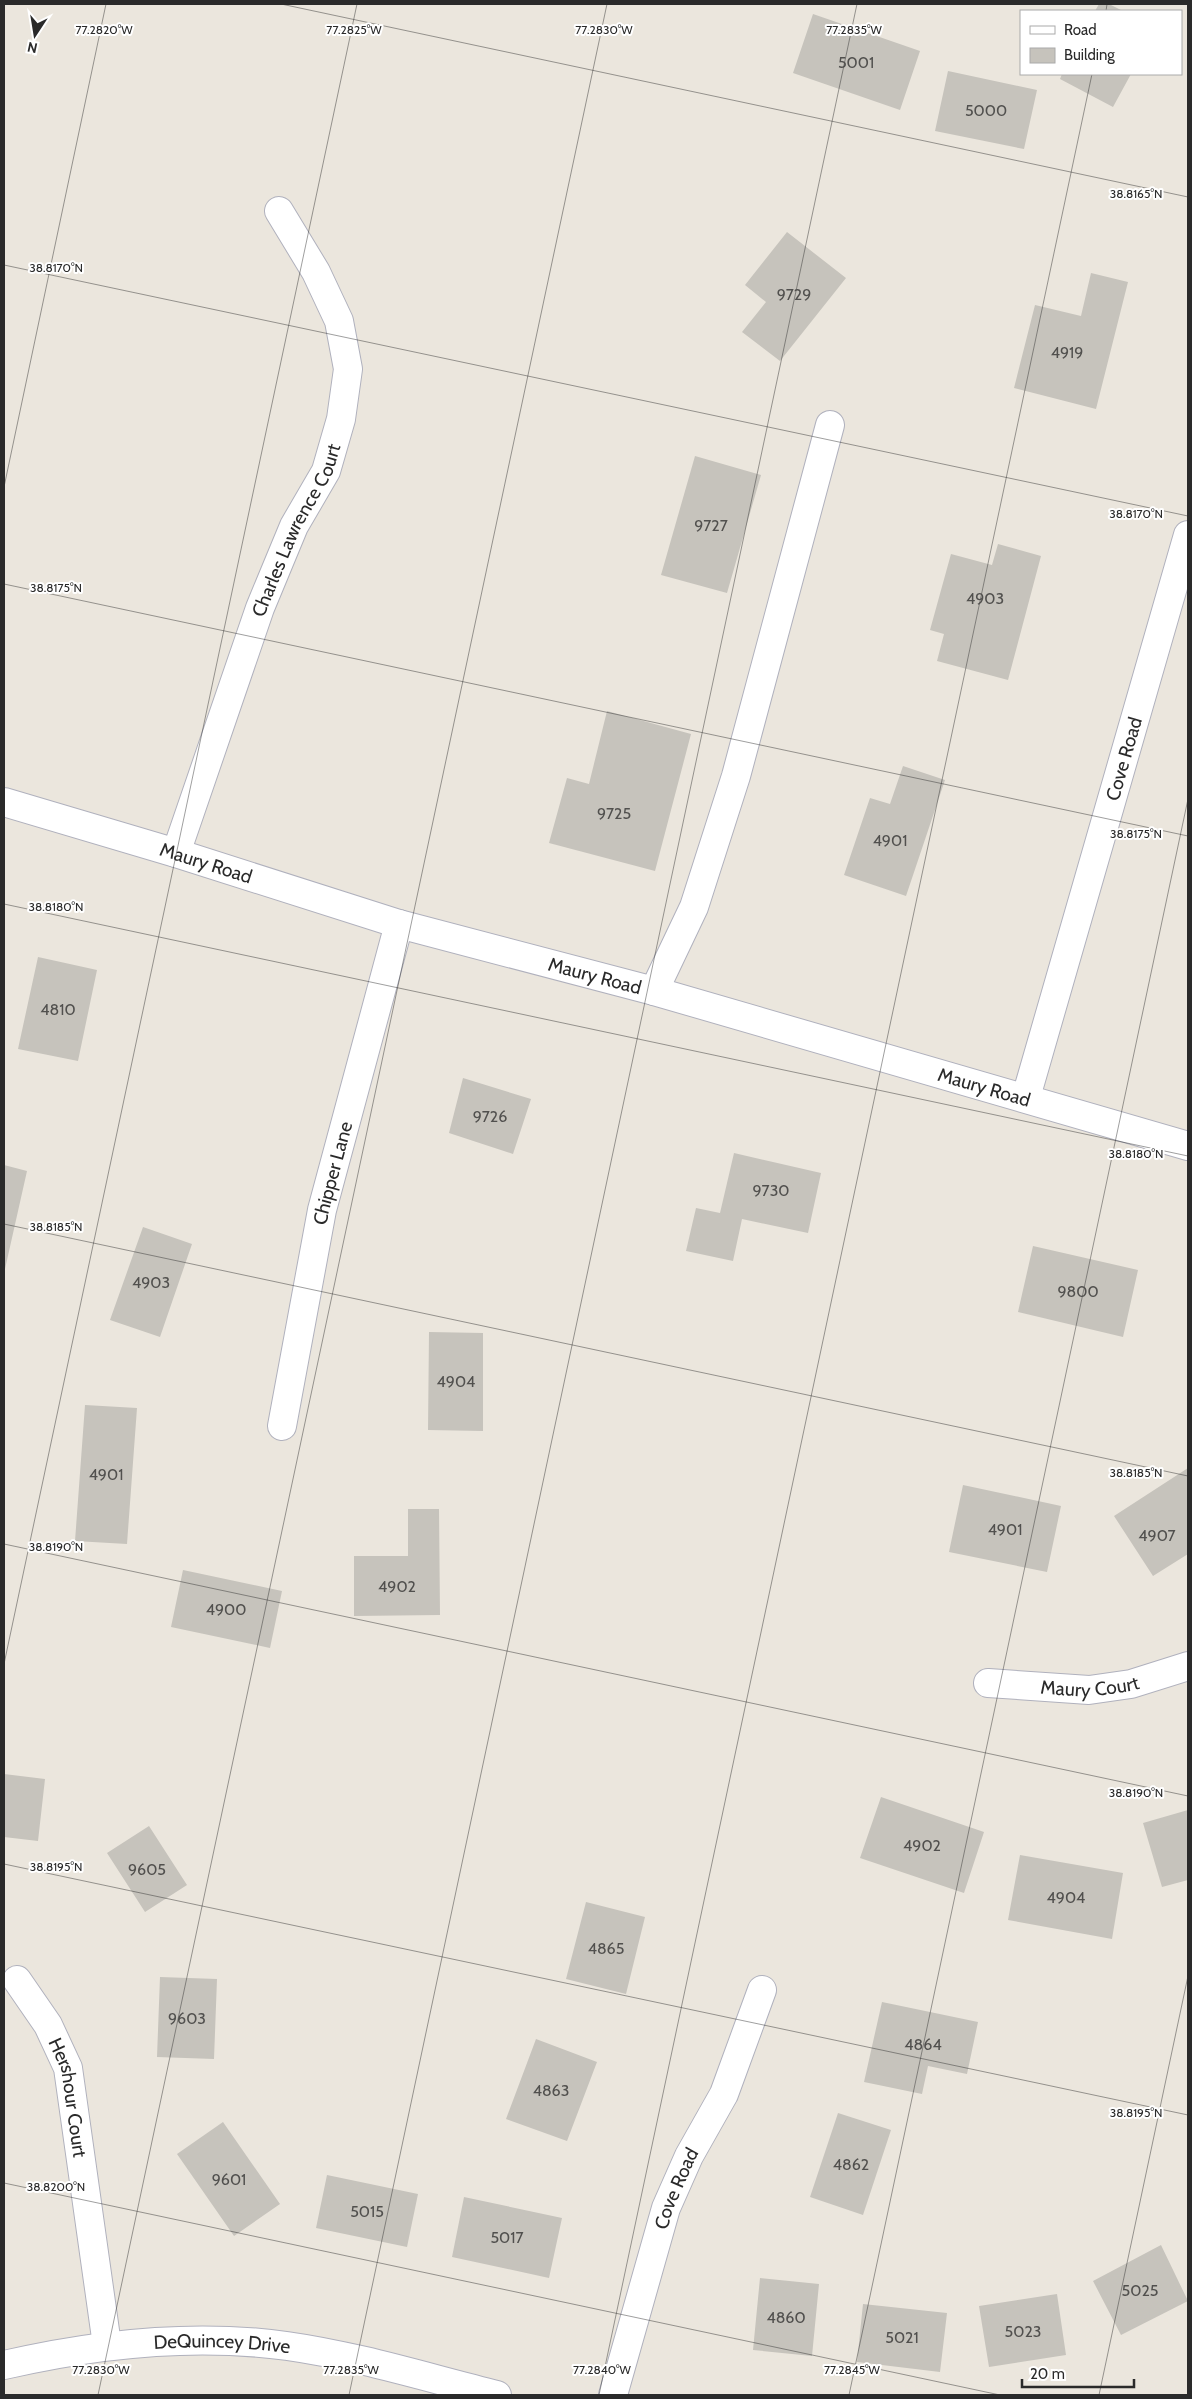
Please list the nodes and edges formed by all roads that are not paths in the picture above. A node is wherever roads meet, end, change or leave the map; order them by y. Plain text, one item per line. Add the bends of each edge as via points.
1 (279, 211) dead end
2 (830, 425) dead end
3 (1188, 539) edge
4 (4, 802) edge
5 (176, 852) junction
6 (399, 924) junction
7 (654, 991) junction
8 (1026, 1097) junction
9 (1188, 1146) edge
10 (282, 1426) dead end
11 (1188, 1666) edge
12 (988, 1683) dead end
13 (17, 1980) dead end
14 (762, 1990) dead end
15 (106, 2345) junction
16 (4, 2365) edge
17 (497, 2395) edge
18 (613, 2395) edge

1 - 5 street, Charles Lawrence Court via 316,272 339,320 348,369 341,419 326,471 294,526 260,608
2 - 7 street via 736,776 694,907
3 - 8 street, Cove Road
4 - 5 street, Maury Road
5 - 6 street, Maury Road
6 - 7 street, Maury Road
6 - 10 street, Chipper Lane via 322,1210
7 - 8 street, Maury Road
8 - 9 street, Maury Road
11 - 12 street, Maury Court via 1131,1684 1089,1690
13 - 15 street, Hershour Court via 48,2025 68,2068
14 - 18 street, Cove Road via 724,2094 689,2156 666,2208
15 - 16 street, DeQuincey Drive
15 - 17 street, DeQuincey Drive via 234,2341 286,2346 358,2360

